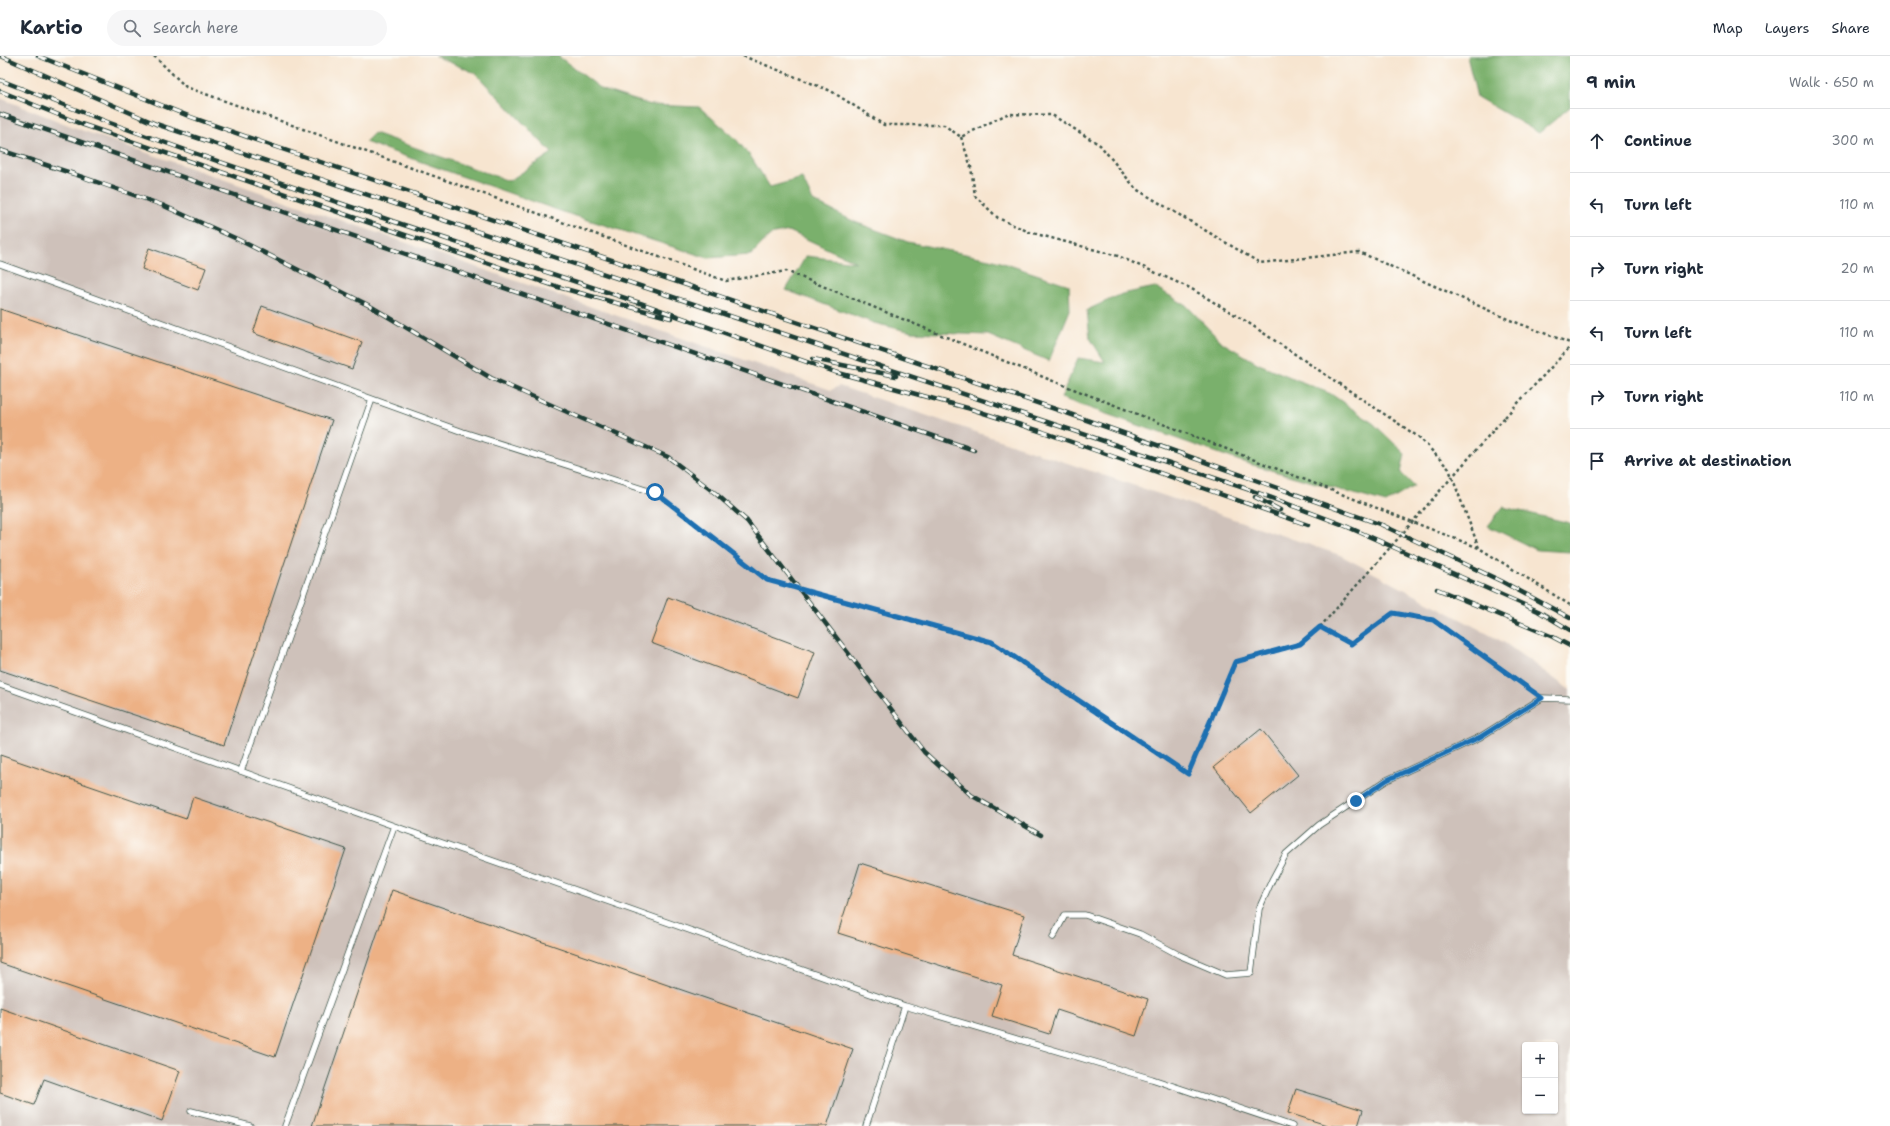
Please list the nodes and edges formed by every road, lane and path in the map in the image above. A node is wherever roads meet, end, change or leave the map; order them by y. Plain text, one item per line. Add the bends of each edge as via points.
1 (154, 56) edge
2 (743, 56) edge
3 (961, 137) junction
4 (0, 264) edge
5 (1570, 343) edge
6 (1570, 347) edge
7 (372, 399) junction
8 (655, 492) joint
9 (1479, 548) junction
10 (1570, 605) edge
11 (1320, 627) junction
12 (0, 685) edge
13 (1542, 698) junction
14 (1570, 699) edge
15 (241, 771) junction
16 (394, 826) junction
17 (1053, 937) dead end
18 (905, 1006) junction
19 (191, 1111) dead end
20 (250, 1126) edge
21 (284, 1126) edge
22 (866, 1126) edge
23 (1292, 1126) edge

1 - 9 path via 186,87 726,280 786,271 1048,379
2 - 3 path via 831,91 884,125 944,125
3 - 5 path via 1007,114 1052,116 1100,145 1136,189 1260,263 1359,252 1510,320
3 - 9 path via 971,167 975,196 998,218 1029,232 1118,256 1190,288 1247,322 1420,438 1449,469
4 - 7 lane
6 - 11 path, bridge via 1504,417
7 - 8 lane via 463,432
7 - 15 lane
8 - 11 path via 767,580 992,642 1188,774 1235,662 1300,644
9 - 10 path
11 - 13 path via 1351,644 1393,613 1433,620
12 - 15 lane
13 - 14 lane
13 - 17 lane via 1480,737 1387,780 1319,825 1286,854 1259,909 1251,973 1226,975 1140,934 1085,915 1065,915
15 - 16 lane
16 - 18 lane
16 - 21 lane
18 - 22 lane
18 - 23 lane via 1152,1079
19 - 20 lane

